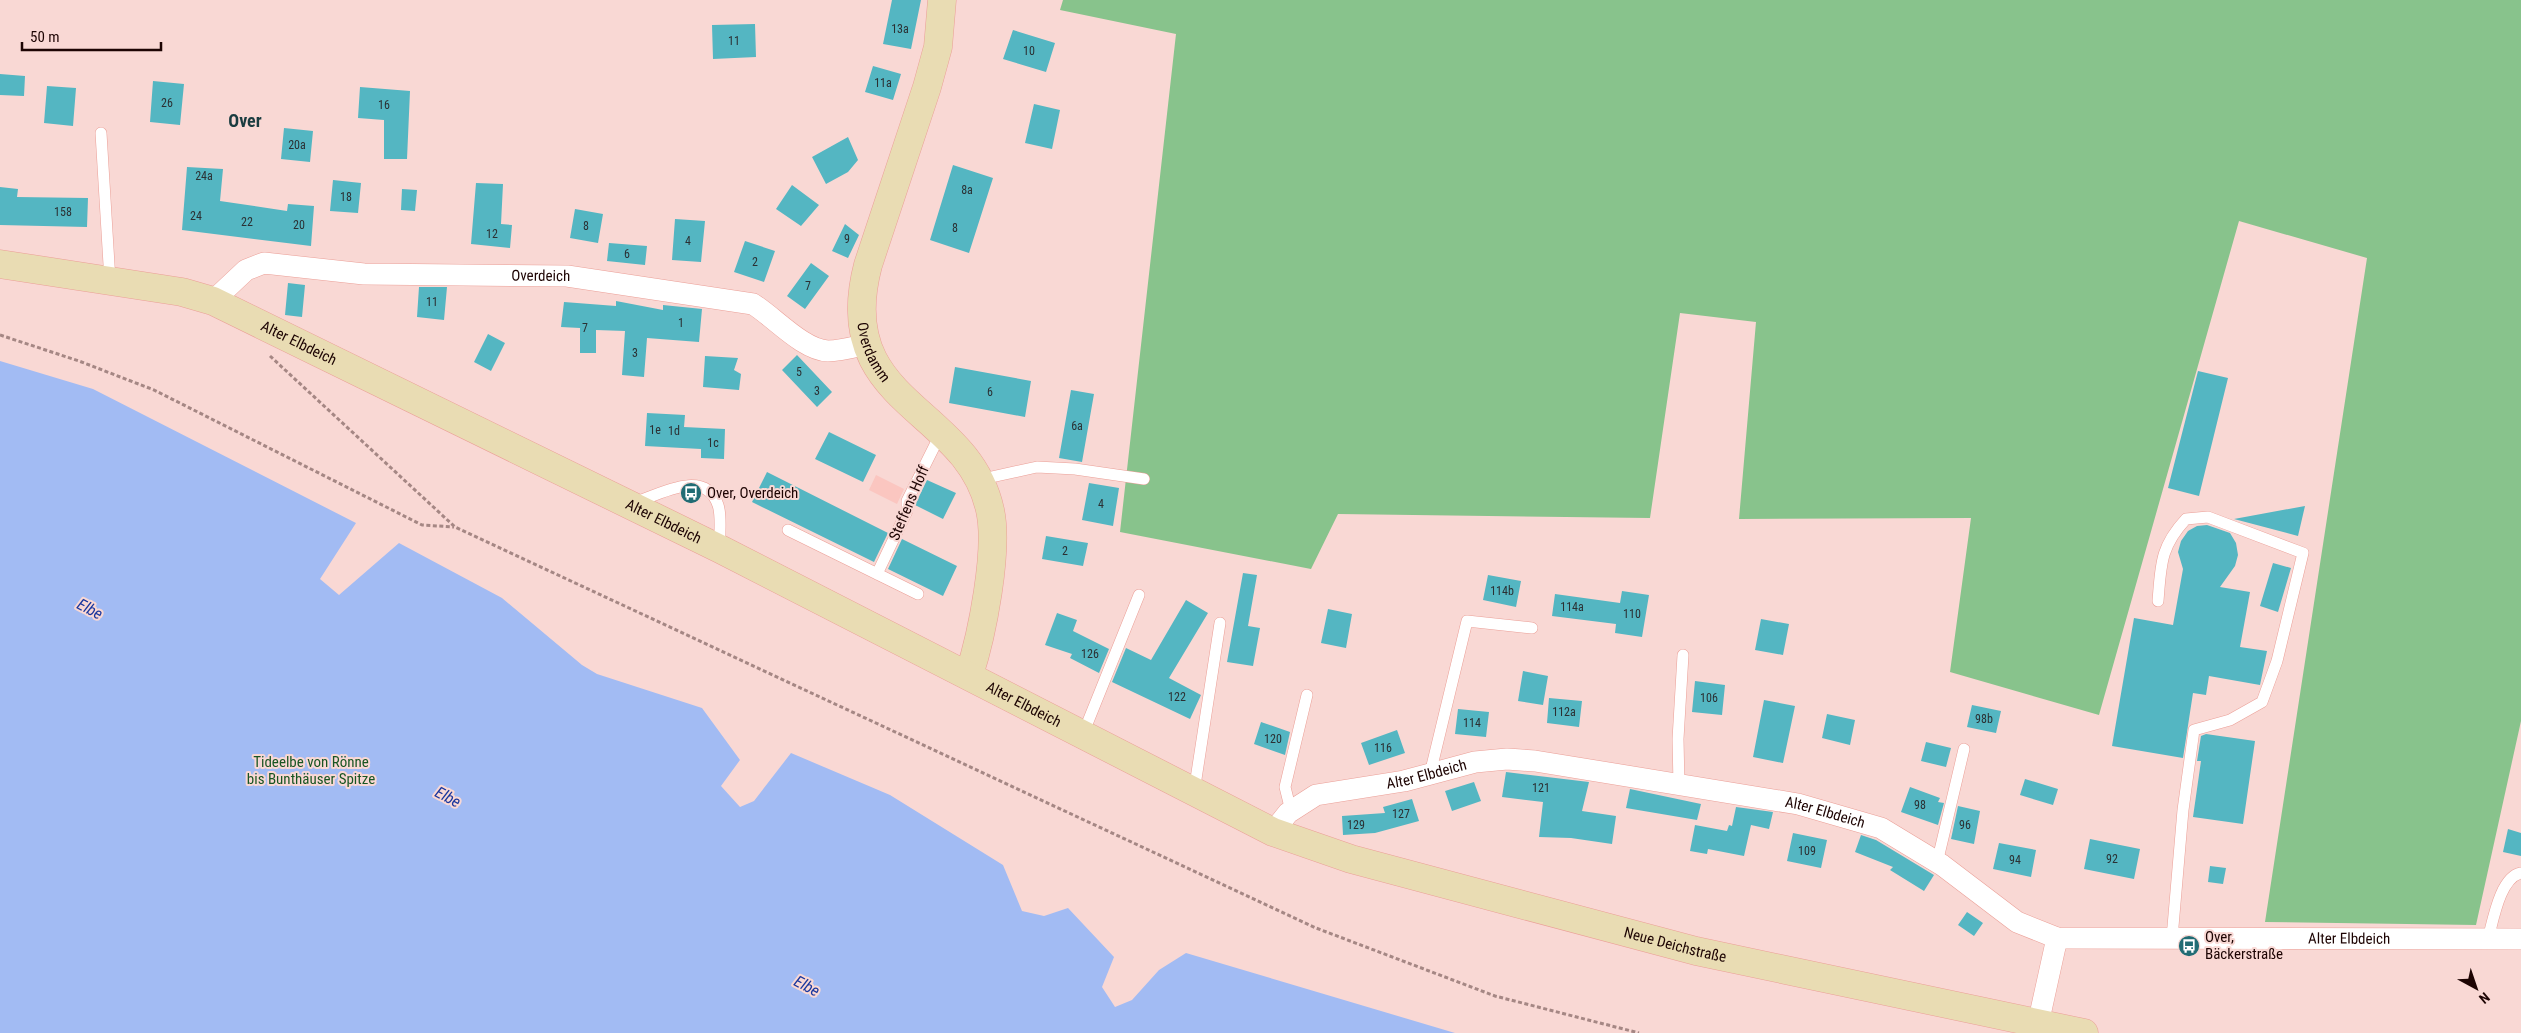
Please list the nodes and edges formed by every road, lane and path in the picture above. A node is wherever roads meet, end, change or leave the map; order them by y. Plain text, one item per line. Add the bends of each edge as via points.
1 (942, 0) edge
2 (101, 133) dead end
3 (0, 264) edge
4 (110, 281) junction
5 (213, 301) junction
6 (0, 334) edge
7 (866, 344) junction
8 (266, 352) dead end
9 (941, 433) junction
10 (1144, 479) dead end
11 (978, 480) junction
12 (628, 505) junction
13 (455, 527) junction
14 (788, 530) dead end
15 (720, 548) junction
16 (877, 574) junction
17 (918, 594) dead end
18 (1140, 595) dead end
19 (2158, 600) dead end
20 (1220, 623) dead end
21 (1532, 628) dead end
22 (1682, 656) dead end
23 (969, 675) junction
24 (1307, 695) dead end
25 (1083, 734) junction
26 (1964, 749) dead end
27 (1430, 774) junction
28 (1679, 784) junction
29 (1194, 792) junction
30 (1291, 811) junction
31 (1273, 832) junction
32 (1938, 863) junction
33 (2521, 873) edge
34 (2057, 938) junction
35 (2172, 938) junction
36 (2488, 939) junction
37 (2521, 939) edge
38 (2038, 1024) junction
39 (1640, 1033) edge
40 (2084, 1033) edge

1 - 7 street, Overdamm via 938,47 927,87 865,278 862,316
2 - 4 lane
3 - 4 street, Alter Elbdeich
4 - 5 street, Alter Elbdeich via 182,292
5 - 7 street, Overdeich via 246,270 264,263 364,274 566,276 753,304 808,346 826,351
5 - 12 street, Alter Elbdeich
6 - 13 path via 154,390 422,525
7 - 9 street, Overdamm via 889,384
8 - 13 path
9 - 11 street, Overdamm via 960,453
9 - 16 lane, Steffens Hoff via 907,501 907,511
10 - 11 lane via 1075,468 1037,467
11 - 23 street, Overdamm via 990,509 993,546 978,646
12 - 15 street, Alter Elbdeich
12 - 15 lane via 690,484 701,486 711,492 718,506
13 - 39 path via 1316,928 1495,996
14 - 16 lane
15 - 23 street, Alter Elbdeich
16 - 17 lane
18 - 25 lane
19 - 35 lane via 2162,558 2172,534 2186,519 2208,517 2303,553 2277,661 2262,702 2230,720 2194,730
20 - 29 lane
21 - 27 lane via 1467,621
22 - 28 lane
23 - 25 street, Alter Elbdeich
24 - 30 lane via 1286,787
25 - 29 street, Alter Elbdeich
26 - 32 lane
27 - 28 street, Alter Elbdeich via 1475,762 1507,759
27 - 30 street, Alter Elbdeich via 1359,790 1316,795
28 - 32 street, Alter Elbdeich via 1798,804 1881,828
29 - 31 street, Alter Elbdeich
30 - 31 street, Alter Elbdeich
31 - 38 street, Neue Deichstraße via 1351,859 1696,951
32 - 34 street, Alter Elbdeich via 2016,922
33 - 36 lane via 2515,874 2502,889
34 - 35 street, Alter Elbdeich
34 - 38 street
35 - 36 street, Alter Elbdeich
36 - 37 street, Alter Elbdeich
38 - 40 street, Neue Deichstraße

